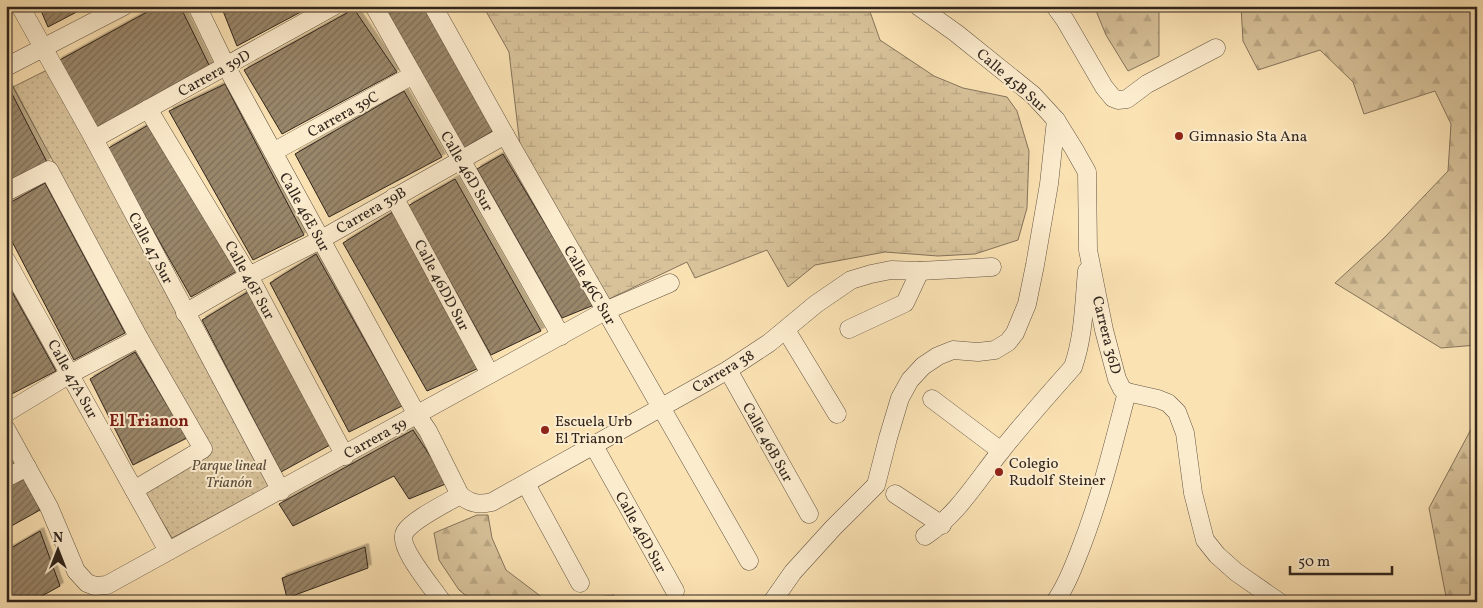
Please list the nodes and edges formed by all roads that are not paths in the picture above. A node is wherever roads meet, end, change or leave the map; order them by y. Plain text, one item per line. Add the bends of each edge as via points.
1 (20, 6) edge
2 (124, 6) edge
3 (197, 6) edge
4 (334, 6) edge
5 (374, 6) edge
6 (433, 6) edge
7 (918, 6) edge
8 (1055, 6) edge
9 (1216, 48) dead end
10 (43, 49) junction
11 (8, 62) edge
12 (226, 66) junction
13 (412, 75) junction
14 (148, 109) junction
15 (1056, 120) junction
16 (505, 135) junction
17 (94, 139) junction
18 (273, 152) junction
19 (461, 160) junction
20 (1087, 172) joint
21 (6, 192) edge
22 (394, 196) junction
23 (320, 240) junction
24 (1088, 250) junction
25 (6, 260) edge
26 (992, 267) dead end
27 (920, 271) junction
28 (249, 276) junction
29 (670, 283) dead end
30 (605, 311) junction
31 (185, 313) junction
32 (849, 329) dead end
33 (786, 330) junction
34 (561, 336) junction
35 (139, 338) junction
36 (728, 370) junction
37 (70, 374) junction
38 (490, 374) junction
39 (1127, 392) junction
40 (932, 398) dead end
41 (661, 408) junction
42 (6, 413) edge
43 (837, 414) dead end
44 (417, 415) junction
45 (6, 429) edge
46 (594, 446) junction
47 (1001, 451) junction
48 (345, 456) junction
49 (27, 467) junction
50 (6, 478) edge
51 (526, 484) junction
52 (134, 490) junction
53 (280, 491) junction
54 (894, 494) dead end
55 (460, 495) junction
56 (809, 514) dead end
57 (942, 524) junction
58 (925, 536) dead end
59 (168, 551) junction
60 (749, 561) dead end
61 (580, 583) dead end
62 (674, 591) dead end
63 (442, 602) edge
64 (772, 602) edge
65 (1055, 602) edge
66 (1278, 602) edge

1 - 10 street, Calle 47 Sur
2 - 10 street
3 - 12 street, Calle 46E Sur
4 - 12 street, Carrera 39D
5 - 13 street, Calle 46D Sur
6 - 16 street, Calle 46C Sur
7 - 15 street, Calle 45B Sur via 1033,95
8 - 9 street via 1104,87 1118,100 1127,99 1148,84
10 - 11 street
10 - 17 street, Calle 47 Sur
12 - 14 street, Carrera 39D
12 - 18 street, Calle 46E Sur
13 - 18 street, Carrera 39C
13 - 19 street, Calle 46D Sur
14 - 17 street, Carrera 39D
14 - 28 street, Calle 46F Sur
15 - 20 street, Calle 45B Sur
15 - 64 street via 1035,265 1027,304 1016,333 995,350 953,350 938,356 910,380 900,398 876,485 793,572
16 - 19 street, Carrera 39B
16 - 30 street, Calle 46C Sur
17 - 31 street, Calle 47 Sur
18 - 23 street, Calle 46E Sur
19 - 22 street, Carrera 39B
19 - 34 street, Calle 46D Sur
20 - 24 street, Carrera 36D
21 - 35 street via 49,170
22 - 23 street, Carrera 39B
22 - 38 street, Calle 46DD Sur
23 - 28 street, Carrera 39B
23 - 44 street, Calle 46E Sur
24 - 39 street, Carrera 36D via 1117,379
24 - 47 street via 1081,329 1074,366
25 - 37 street, Calle 47A Sur
26 - 27 street, Carrera 38
27 - 32 street via 905,303
27 - 33 street, Carrera 38 via 891,270 851,280
28 - 31 street, Carrera 39B
28 - 48 street, Calle 46F Sur
29 - 30 street, Carrera 39
30 - 34 street, Carrera 39
30 - 41 street, Calle 46C Sur
31 - 53 street, Calle 47 Sur
33 - 36 street, Carrera 38
33 - 43 street
34 - 38 street, Carrera 39
35 - 37 street
35 - 52 street via 203,449
36 - 41 street, Carrera 38
36 - 56 street, Calle 46B Sur
37 - 42 street
37 - 52 street, Calle 47A Sur
38 - 44 street, Carrera 39
39 - 65 street via 1090,524 1073,569
39 - 66 street, Carrera 36D via 1158,398 1178,412 1185,433 1193,493 1205,540 1236,572
40 - 47 street
41 - 46 street, Carrera 38
41 - 60 street, Calle 46C Sur
44 - 48 street, Carrera 39
44 - 55 street via 428,430
45 - 49 street
46 - 51 street, Carrera 38
46 - 62 street, Calle 46D Sur
47 - 57 street
48 - 53 street, Carrera 39
49 - 50 street
49 - 59 street, Carrera 39 via 49,507 69,556 87,583 107,585
51 - 55 street, Carrera 38 via 485,504 467,501
51 - 61 street
52 - 59 street, Calle 47A Sur
53 - 59 street, Carrera 39
54 - 57 street
55 - 63 street via 410,527 404,537 408,554
57 - 58 street

